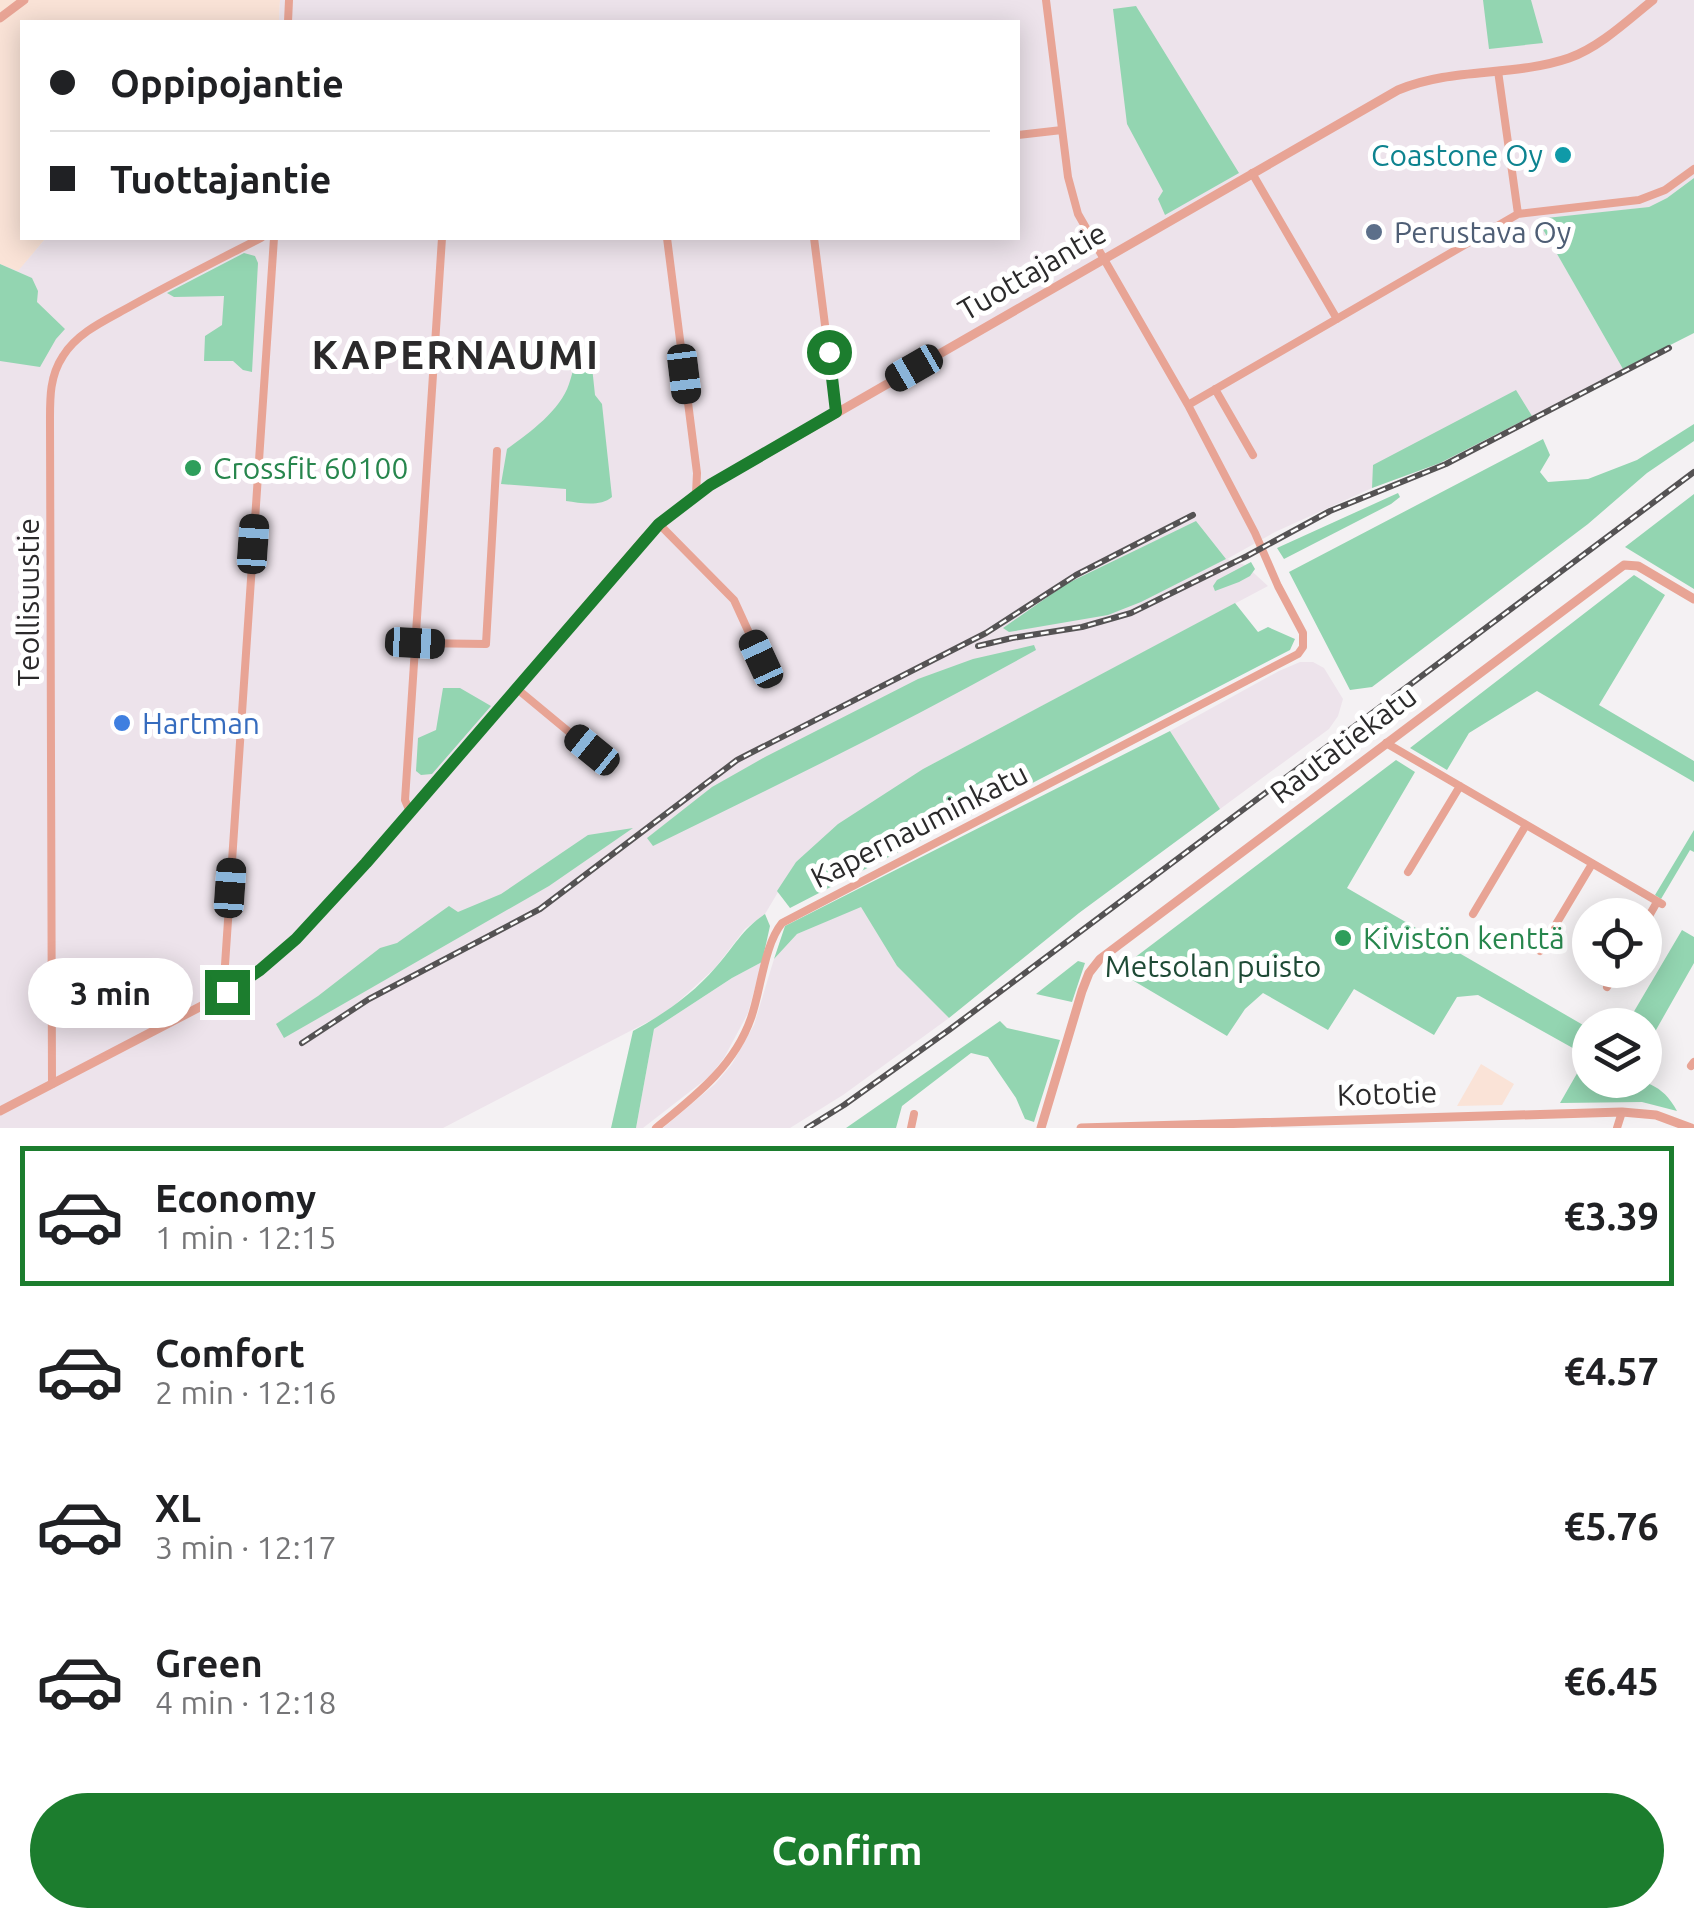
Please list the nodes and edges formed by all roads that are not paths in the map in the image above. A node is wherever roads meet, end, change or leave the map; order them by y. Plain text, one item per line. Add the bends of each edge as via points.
1 (24, 0) edge
2 (1046, 0) edge
3 (1654, 0) edge
4 (0, 18) edge
5 (1498, 72) junction
6 (1062, 130) junction
7 (1020, 136) edge
8 (1694, 169) edge
9 (1252, 173) junction
10 (1518, 214) junction
11 (258, 240) edge
12 (274, 240) edge
13 (442, 240) edge
14 (666, 240) edge
15 (814, 240) edge
16 (1104, 259) junction
17 (1337, 319) junction
18 (1215, 389) junction
19 (1188, 404) junction
20 (836, 412) junction
21 (497, 452) dead end
22 (1253, 455) dead end
23 (696, 494) junction
24 (659, 524) junction
25 (1694, 599) edge
26 (415, 643) junction
27 (761, 659) dead end
28 (516, 688) junction
29 (1386, 742) junction
30 (592, 750) dead end
31 (1460, 786) junction
32 (410, 812) junction
33 (1526, 825) junction
34 (1592, 864) junction
35 (1408, 872) dead end
36 (1650, 898) edge
37 (1473, 914) dead end
38 (1540, 951) dead end
39 (227, 992) junction
40 (52, 1084) junction
41 (0, 1111) edge
42 (1622, 1112) junction
43 (914, 1114) dead end
44 (1379, 1123) edge
45 (1155, 1127) edge
46 (656, 1128) edge
47 (911, 1128) edge
48 (1043, 1128) edge
49 (1081, 1128) edge
50 (1617, 1128) edge
51 (1691, 1128) edge

1 - 4 street
2 - 6 street
3 - 5 street, Tuottajantie via 1574,56
5 - 9 street, Tuottajantie via 1415,82
5 - 10 street
6 - 7 street
6 - 16 street via 1078,214
8 - 10 street via 1639,200
9 - 16 street, Tuottajantie
9 - 17 street
10 - 17 street
11 - 40 street, Teollisuustie via 86,331 53,375
12 - 39 street
13 - 26 street
14 - 23 street
15 - 20 street
16 - 19 street
16 - 20 street, Tuottajantie
17 - 18 street
18 - 19 street
18 - 22 street
19 - 46 street, Kapernauminkatu via 1303,634 1298,654 782,922 736,1048 714,1078
20 - 23 street, Tuottajantie
21 - 26 street via 486,644
23 - 24 street, Tuottajantie
24 - 27 street via 734,600
24 - 28 street, Tuottajantie
25 - 29 street, Rautatiekatu via 1624,565
26 - 32 street via 405,800
28 - 30 street
28 - 32 street, Tuottajantie
29 - 31 street
29 - 48 street, Rautatiekatu via 1100,959 1088,973
31 - 33 street
31 - 35 street
32 - 39 street, Tuottajantie via 296,939
33 - 34 street
33 - 37 street
34 - 36 street
34 - 38 street
39 - 40 street, Tuottajantie
40 - 41 street, Tuottajantie
42 - 44 street, Kototie
42 - 50 street
42 - 51 street, Kototie
43 - 47 street
44 - 45 street, Kototie
45 - 49 street, Kototie

